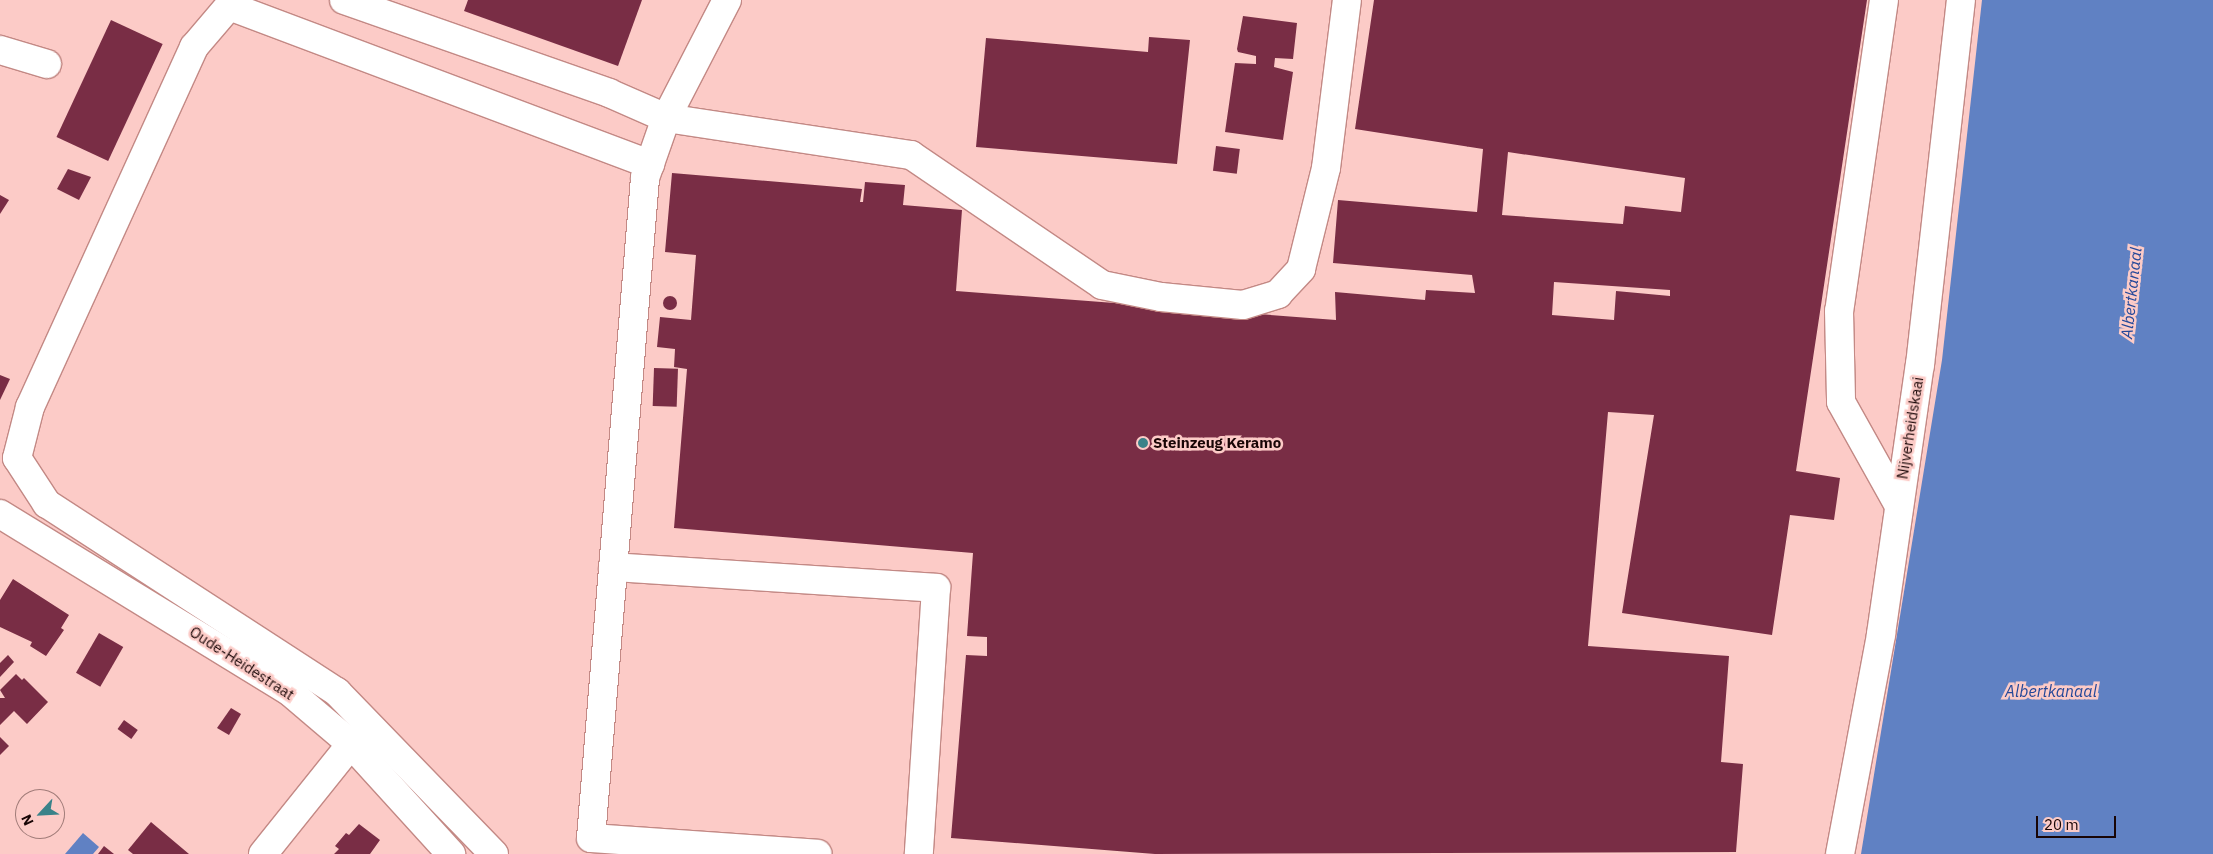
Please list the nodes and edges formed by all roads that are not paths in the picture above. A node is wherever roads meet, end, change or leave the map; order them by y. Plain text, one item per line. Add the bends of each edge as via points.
1 (344, 0) edge
2 (727, 0) edge
3 (1347, 0) edge
4 (1884, 0) edge
5 (1961, 0) edge
6 (0, 50) edge
7 (47, 64) dead end
8 (666, 118) junction
9 (650, 164) junction
10 (1898, 504) junction
11 (0, 514) edge
12 (613, 567) junction
13 (352, 744) junction
14 (590, 846) edge
15 (263, 854) edge
16 (451, 854) edge
17 (494, 854) edge
18 (817, 854) edge
19 (919, 854) edge
20 (1840, 854) edge

1 - 8 street via 609,93
2 - 8 street
3 - 8 street via 1326,168 1301,268 1278,294 1243,304 1161,297 1102,285 911,155
4 - 10 street via 1839,310 1841,402
5 - 10 street, Nijverheidskaai via 1920,365
6 - 7 street
8 - 9 street
9 - 12 street via 645,178
9 - 17 street via 229,6 194,47 30,407 17,458 46,504 337,692
10 - 20 street, Nijverheidskaai via 1881,634
11 - 13 street, Oude-Heidestraat via 290,692
12 - 14 street
12 - 19 street via 936,588
13 - 15 street
13 - 16 street, Oude-Heidestraat
14 - 18 street

